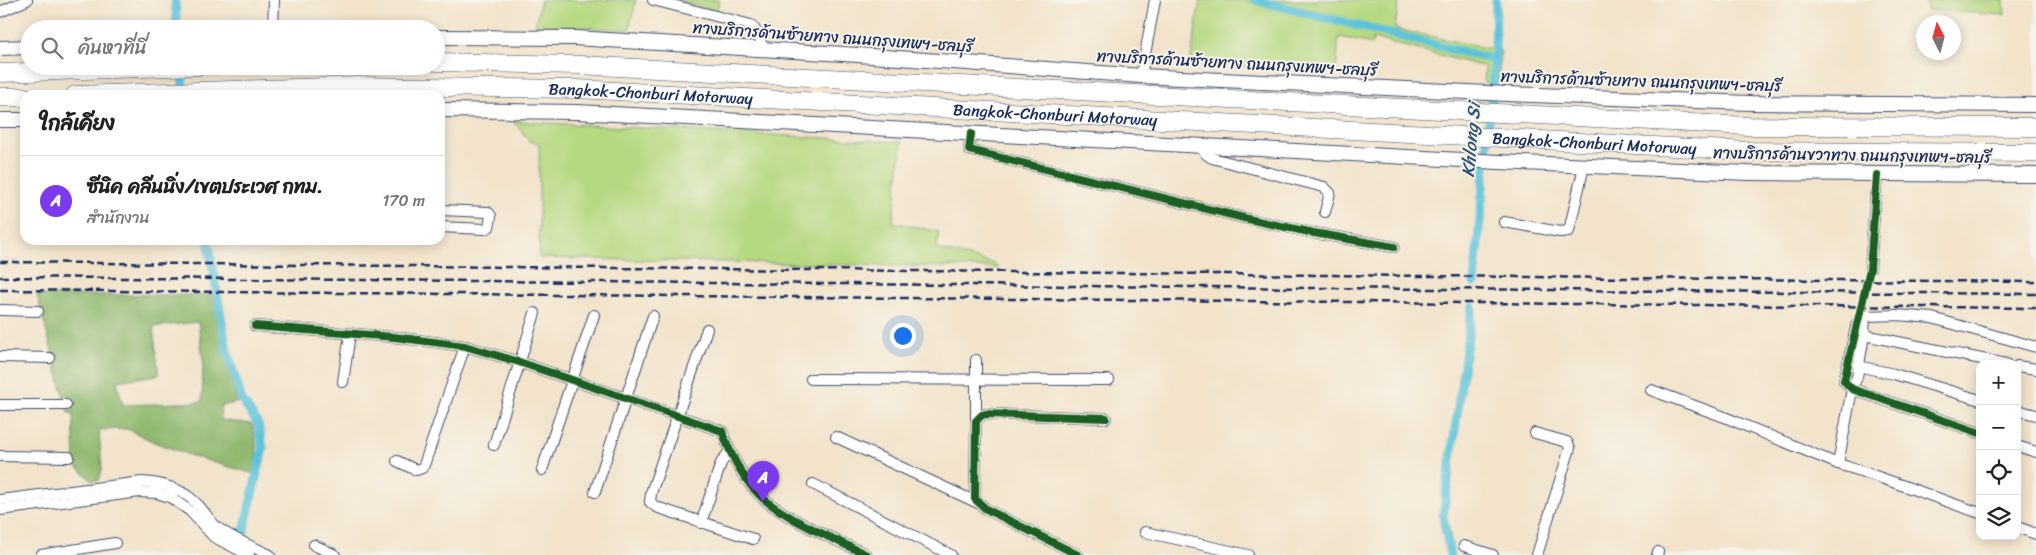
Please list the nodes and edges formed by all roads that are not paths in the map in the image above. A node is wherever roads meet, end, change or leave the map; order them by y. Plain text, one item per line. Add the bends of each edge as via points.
1 (27, 0) edge
2 (274, 0) edge
3 (653, 0) edge
4 (1154, 0) edge
5 (0, 12) edge
6 (273, 20) edge
7 (445, 37) edge
8 (20, 47) edge
9 (0, 48) edge
10 (762, 50) junction
11 (445, 62) edge
12 (20, 71) edge
13 (0, 72) edge
14 (1141, 76) junction
15 (216, 90) edge
16 (20, 96) edge
17 (0, 97) edge
18 (2036, 105) edge
19 (445, 110) edge
20 (0, 120) edge
21 (20, 120) edge
22 (2036, 127) edge
23 (971, 134) junction
24 (1200, 146) junction
25 (2036, 153) edge
26 (1584, 166) junction
27 (1877, 174) junction
28 (2036, 175) edge
29 (445, 210) edge
30 (1325, 212) dead end
31 (1504, 222) dead end
32 (445, 227) edge
33 (1394, 247) dead end
34 (1870, 269) tunnel mouth
35 (0, 310) edge
36 (38, 311) dead end
37 (535, 313) dead end
38 (594, 316) dead end
39 (653, 316) dead end
40 (1857, 323) tunnel mouth
41 (255, 326) dead end
42 (707, 329) dead end
43 (350, 334) junction
44 (1864, 335) junction
45 (464, 346) junction
46 (2036, 347) edge
47 (0, 357) edge
48 (50, 358) dead end
49 (976, 360) dead end
50 (1986, 360) edge
51 (519, 362) junction
52 (1858, 366) junction
53 (2021, 367) edge
54 (2036, 369) edge
55 (811, 378) dead end
56 (976, 378) junction
57 (572, 380) junction
58 (1110, 380) dead end
59 (343, 382) dead end
60 (1852, 389) junction
61 (1651, 390) dead end
62 (626, 398) junction
63 (1976, 399) edge
64 (0, 405) edge
65 (66, 405) dead end
66 (2021, 411) edge
67 (2036, 415) edge
68 (678, 416) junction
69 (1106, 418) dead end
70 (976, 421) junction
71 (1976, 432) edge
72 (1535, 433) dead end
73 (836, 437) dead end
74 (494, 445) dead end
75 (2021, 447) edge
76 (729, 452) junction
77 (2036, 452) edge
78 (0, 456) edge
79 (68, 457) dead end
80 (397, 460) dead end
81 (1838, 464) junction
82 (542, 470) dead end
83 (812, 484) dead end
84 (595, 492) dead end
85 (0, 500) edge
86 (978, 503) junction
87 (0, 510) edge
88 (1976, 512) edge
89 (701, 523) junction
90 (2021, 528) edge
91 (1145, 532) dead end
92 (217, 533) junction
93 (2036, 534) edge
94 (753, 539) dead end
95 (114, 543) dead end
96 (314, 545) dead end
97 (1464, 546) dead end
98 (41, 555) edge
99 (248, 555) edge
100 (270, 555) edge
101 (335, 555) edge
102 (867, 555) edge
103 (951, 555) edge
104 (1078, 555) edge
105 (1248, 555) edge
106 (1493, 555) edge
107 (1537, 555) edge

1 - 5 street
2 - 6 street
3 - 10 street via 750,25 760,36
4 - 14 street
7 - 10 main road, ทางบริการด้านซ้ายทาง ถนนกรุงเทพฯ-ชลบุรี via 574,38
8 - 9 main road
10 - 14 main road, ทางบริการด้านซ้ายทาง ถนนกรุงเทพฯ-ชลบุรี
11 - 22 highway, Bangkok-Chonburi Motorway via 579,65 1748,126
12 - 13 highway
14 - 18 main road, ทางบริการด้านซ้ายทาง ถนนกรุงเทพฯ-ชลบุรี via 1750,103
15 - 25 highway, Bangkok-Chonburi Motorway via 358,86 577,89 1748,150
16 - 17 highway
19 - 23 main road, ทางบริการด้านขวาทาง ถนนกรุงเทพฯ-ชลบุรี via 576,112
20 - 21 main road
23 - 24 main road, ทางบริการด้านขวาทาง ถนนกรุงเทพฯ-ชลบุรี
23 - 33 street via 968,150 1024,165 1248,219
24 - 26 main road, ทางบริการด้านขวาทาง ถนนกรุงเทพฯ-ชลบุรี
24 - 30 street via 1212,158 1324,187 1330,194
26 - 27 main road, ทางบริการด้านขวาทาง ถนนกรุงเทพฯ-ชลบุรี via 1748,173
26 - 31 street via 1570,231
27 - 28 main road, ทางบริการด้านขวาทาง ถนนกรุงเทพฯ-ชลบุรี
27 - 34 street
29 - 32 street via 488,212 491,216 489,227 484,229
35 - 36 street
37 - 51 street
38 - 57 street
39 - 62 street
40 - 60 street via 1844,381
41 - 43 street
42 - 68 street
43 - 45 street
43 - 59 street
44 - 46 street via 1865,316 1914,315
44 - 50 street
44 - 52 street
45 - 51 street
45 - 80 street via 424,465 416,470
47 - 48 street
49 - 56 street
51 - 57 street
51 - 74 street
52 - 60 street via 1858,377
52 - 63 street
53 - 54 street
55 - 56 street
56 - 58 street
56 - 70 street
57 - 62 street
57 - 82 street
60 - 71 street
60 - 81 street
61 - 81 street
62 - 68 street
62 - 84 street
64 - 65 street
66 - 67 street
68 - 76 street via 722,431
68 - 89 street via 650,502
69 - 70 street via 986,414
70 - 86 street via 974,496
72 - 107 street via 1567,442 1570,448
73 - 86 street
75 - 77 street
76 - 89 street via 721,462
76 - 102 street via 740,471 764,499
78 - 79 street
81 - 88 street
83 - 103 street
85 - 92 street via 142,482 158,483 173,488 197,504
86 - 104 street
87 - 92 street via 140,492 156,493 181,504
89 - 94 street
90 - 93 street
91 - 105 street
92 - 99 street
92 - 100 street
95 - 98 street
96 - 101 street
97 - 106 street

